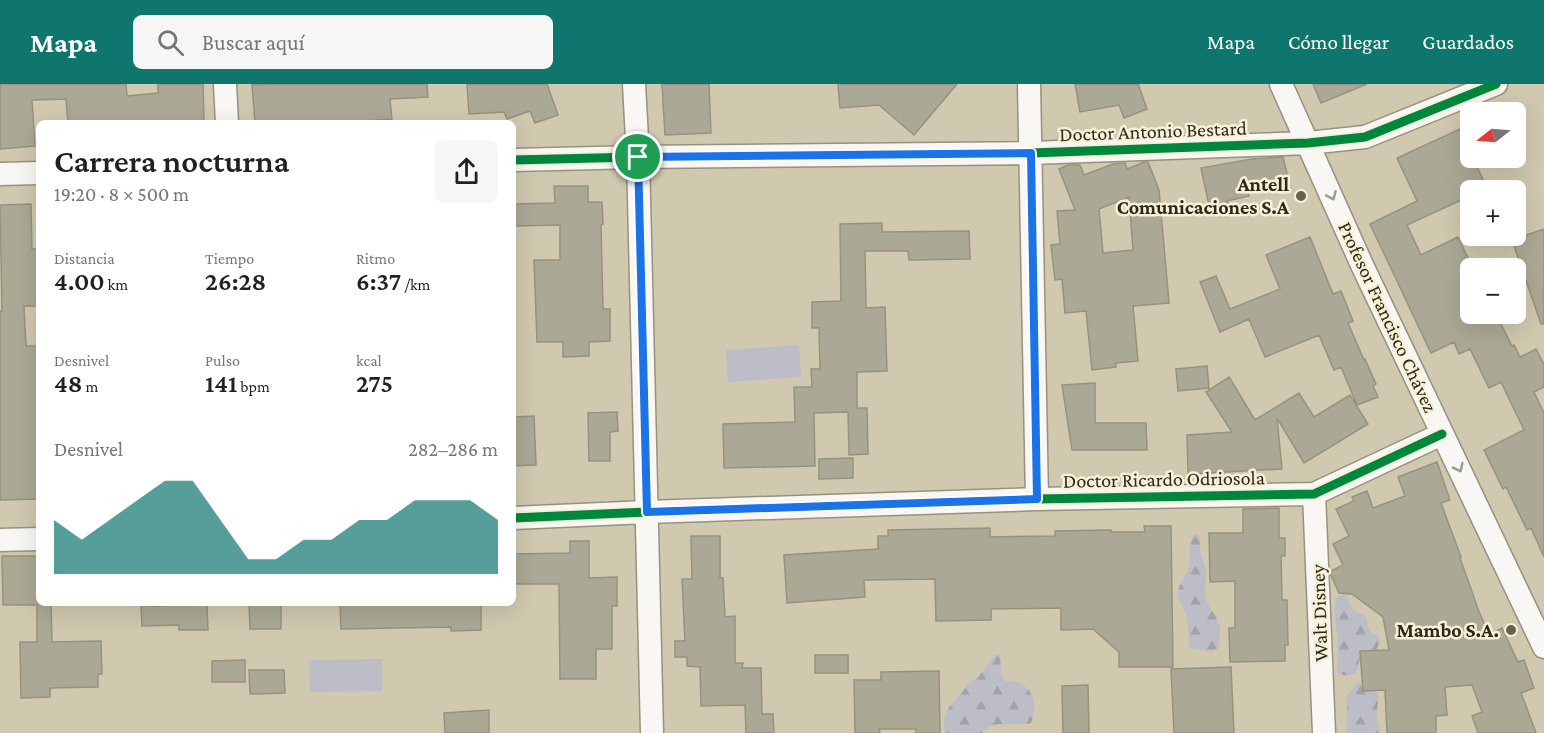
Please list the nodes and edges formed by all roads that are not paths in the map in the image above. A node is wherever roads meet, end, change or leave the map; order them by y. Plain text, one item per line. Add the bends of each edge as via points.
1 (225, 84) edge
2 (634, 84) edge
3 (1029, 84) edge
4 (1281, 84) edge
5 (1496, 84) edge
6 (227, 120) edge
7 (1308, 143) junction
8 (1031, 153) junction
9 (638, 157) junction
10 (516, 160) edge
11 (36, 173) edge
12 (0, 174) edge
13 (1442, 434) junction
14 (1314, 494) junction
15 (1037, 499) junction
16 (647, 512) junction
17 (516, 518) edge
18 (36, 538) edge
19 (0, 540) edge
20 (1544, 647) edge
21 (652, 733) edge
22 (1324, 733) edge

1 - 6 street
2 - 9 street
3 - 8 street
4 - 7 street, Profesor Francisco Chávez
5 - 7 street, Doctor Antonio Bestard via 1365,137
7 - 8 street, Doctor Antonio Bestard
7 -> 13 street, Profesor Francisco Chávez
8 - 9 street, Doctor Antonio Bestard
8 - 15 street
9 - 10 street, Doctor Antonio Bestard
9 - 16 street
11 - 12 street
13 - 14 street, Doctor Ricardo Odriosola
13 -> 20 street, Profesor Francisco Chávez
14 - 15 street, Doctor Ricardo Odriosola
14 - 22 street, Walt Disney
15 - 16 street, Doctor Ricardo Odriosola
16 - 17 street, Doctor Ricardo Odriosola
16 - 21 street
18 - 19 street

